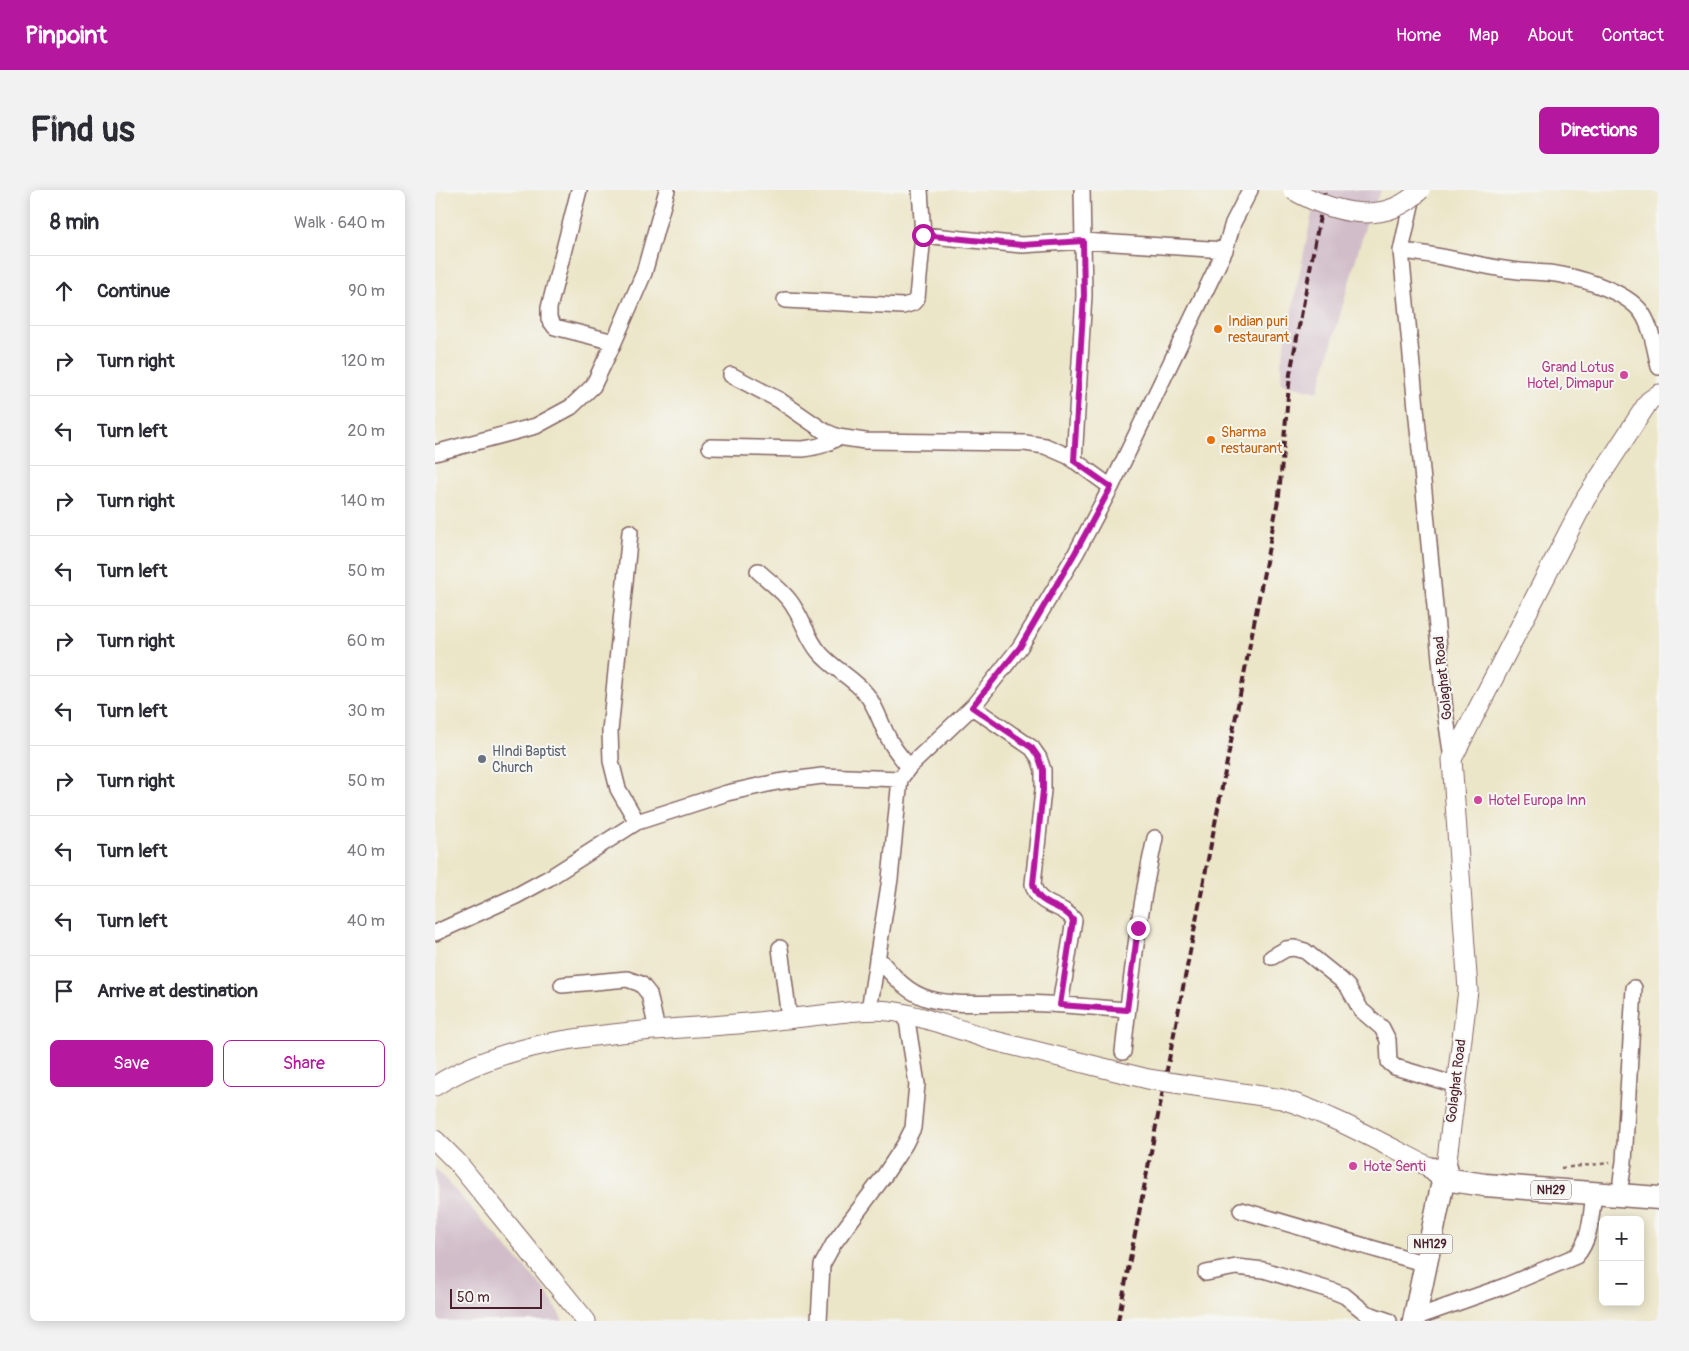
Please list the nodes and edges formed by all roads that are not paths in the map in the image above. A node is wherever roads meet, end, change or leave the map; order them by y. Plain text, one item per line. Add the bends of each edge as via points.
1 (579, 190) edge
2 (667, 190) edge
3 (920, 190) edge
4 (1082, 190) edge
5 (1250, 190) edge
6 (1293, 190) edge
7 (1414, 190) edge
8 (1420, 190) edge
9 (923, 235) junction
10 (1083, 241) junction
11 (1225, 250) junction
12 (1401, 251) junction
13 (785, 300) dead end
14 (615, 342) junction
15 (1659, 367) edge
16 (731, 375) dead end
17 (1659, 394) edge
18 (838, 437) junction
19 (710, 448) dead end
20 (435, 453) edge
21 (1074, 461) junction
22 (1111, 487) junction
23 (630, 532) dead end
24 (758, 571) dead end
25 (972, 707) junction
26 (1452, 759) junction
27 (909, 766) junction
28 (900, 779) junction
29 (637, 822) junction
30 (1155, 838) dead end
31 (435, 933) edge
32 (780, 948) dead end
33 (1272, 956) dead end
34 (877, 957) junction
35 (562, 985) dead end
36 (1634, 988) dead end
37 (1060, 1005) junction
38 (869, 1010) junction
39 (1127, 1010) junction
40 (906, 1014) junction
41 (789, 1018) junction
42 (657, 1030) junction
43 (1123, 1052) dead end
44 (1456, 1085) junction
45 (435, 1086) edge
46 (435, 1140) edge
47 (1441, 1171) junction
48 (1623, 1172) junction
49 (1659, 1185) edge
50 (1594, 1193) junction
51 (1659, 1198) edge
52 (1241, 1210) dead end
53 (1426, 1264) junction
54 (1206, 1273) dead end
55 (1414, 1320) edge
56 (586, 1321) edge
57 (819, 1321) edge
58 (1389, 1321) edge

1 - 14 street via 549,319 555,327
2 - 14 street via 644,273
3 - 9 street
4 - 10 street
5 - 11 street via 1233,223
6 - 8 main road, bridge via 1335,209 1367,213 1403,204
7 - 12 street, Golaghat Road
9 - 10 street via 1022,245
9 - 13 street via 917,298 913,303 903,306
10 - 11 street
10 - 21 street via 1084,295
11 - 22 street
12 - 15 street via 1559,275 1585,281 1625,298 1641,312 1650,330
12 - 26 street, Golaghat Road
14 - 20 street via 593,386 571,407 536,426
16 - 18 street
17 - 26 main road via 1649,401 1586,498
18 - 19 street via 829,443 803,449
18 - 21 street via 865,441 1025,443 1045,446
21 - 22 street
22 - 25 street via 1020,647
23 - 29 street via 610,731 611,761 618,789
24 - 27 street via 796,609 813,645 867,695 889,739
25 - 27 street
25 - 37 street via 1032,748 1043,770 1033,884 1041,900 1070,915 1073,920
26 - 44 main road, Golaghat Road via 1468,990
27 - 28 street
28 - 29 street via 822,776 777,782 727,793
28 - 34 street via 890,879
29 - 31 street via 549,878
30 - 39 street via 1143,895
32 - 41 street
33 - 44 street via 1286,949 1305,951 1348,987 1361,1010 1382,1028 1388,1040 1389,1062
34 - 37 street via 897,981 929,999
34 - 38 street
35 - 42 street via 627,980 641,984 649,994
36 - 48 street
37 - 39 street
38 - 40 main road
38 - 41 main road
39 - 43 street
40 - 47 main road, bridge via 991,1040 1148,1079 1282,1099 1347,1124
40 - 57 street via 917,1084 913,1128 822,1265
41 - 42 main road
42 - 45 main road via 611,1034 495,1056 463,1069
44 - 47 main road, Golaghat Road
46 - 56 main road via 457,1162
47 - 48 highway, NH29
47 - 50 highway, NH29 via 1485,1185
47 - 53 highway, NH129
48 - 49 highway, NH29
50 - 51 highway, NH29
50 - 55 street via 1587,1238 1576,1256
52 - 53 street
53 - 55 highway, NH129
54 - 58 street via 1237,1267 1264,1270 1333,1290 1366,1313

